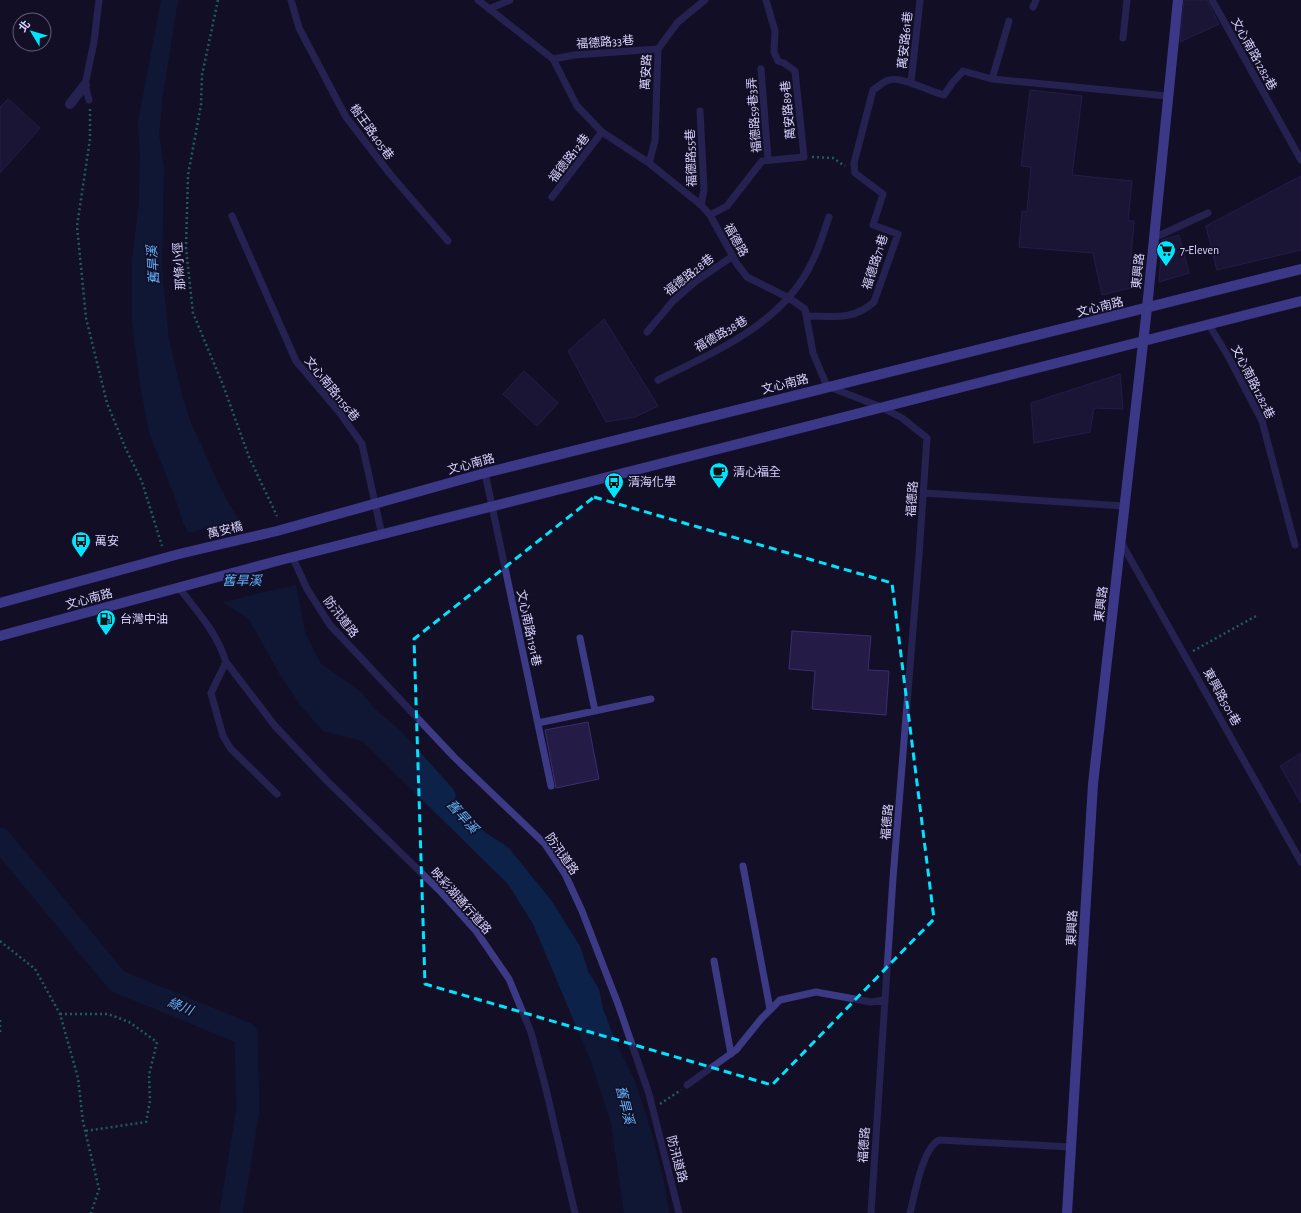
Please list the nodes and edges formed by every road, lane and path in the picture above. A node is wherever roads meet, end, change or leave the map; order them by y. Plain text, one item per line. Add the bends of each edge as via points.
1 (98, 0) edge
2 (218, 0) edge
3 (292, 0) edge
4 (478, 0) edge
5 (510, 0) edge
6 (705, 0) edge
7 (766, 0) edge
8 (920, 0) edge
9 (1127, 0) edge
10 (1178, 0) edge
11 (1212, 0) edge
12 (489, 9) junction
13 (1009, 21) dead end
14 (1123, 38) dead end
15 (658, 49) junction
16 (553, 59) junction
17 (761, 69) dead end
18 (992, 79) junction
19 (912, 82) junction
20 (85, 85) junction
21 (1168, 96) junction
22 (89, 100) joint
23 (70, 104) dead end
24 (700, 111) dead end
25 (602, 132) junction
26 (804, 157) junction
27 (768, 159) junction
28 (1301, 160) edge
29 (649, 163) junction
30 (855, 173) junction
31 (552, 197) dead end
32 (701, 205) junction
33 (1208, 213) dead end
34 (232, 216) dead end
35 (710, 216) junction
36 (829, 216) dead end
37 (1154, 238) junction
38 (448, 241) dead end
39 (732, 256) junction
40 (1301, 269) edge
41 (789, 298) junction
42 (1301, 301) edge
43 (1147, 308) junction
44 (807, 316) junction
45 (1209, 325) junction
46 (647, 332) dead end
47 (1143, 342) junction
48 (658, 380) dead end
49 (827, 386) junction
50 (882, 407) junction
51 (485, 474) junction
52 (924, 493) junction
53 (374, 503) junction
54 (1125, 506) junction
55 (492, 508) junction
56 (277, 516) dead end
57 (277, 531) joint
58 (382, 535) junction
59 (1122, 544) junction
60 (1295, 545) dead end
61 (162, 546) dead end
62 (179, 554) joint
63 (293, 558) junction
64 (182, 587) junction
65 (0, 603) edge
66 (1256, 616) dead end
67 (0, 636) edge
68 (580, 638) dead end
69 (1186, 656) junction
70 (226, 662) junction
71 (650, 699) dead end
72 (595, 711) junction
73 (538, 723) junction
74 (551, 786) dead end
75 (277, 794) dead end
76 (1301, 862) edge
77 (743, 866) dead end
78 (0, 942) edge
79 (714, 961) dead end
80 (885, 1000) junction
81 (770, 1009) junction
82 (60, 1014) junction
83 (0, 1020) edge
84 (0, 1034) edge
85 (731, 1054) junction
86 (687, 1086) joint
87 (653, 1109) junction
88 (85, 1132) junction
89 (1072, 1147) junction
90 (91, 1213) edge
91 (575, 1213) edge
92 (679, 1213) edge
93 (871, 1213) edge
94 (910, 1213) edge
95 (1067, 1213) edge

1 - 20 lane via 94,42
2 - 56 path, 那條小徑 via 202,75 201,105 188,175 186,248 193,313 249,457
3 - 38 lane, 樹王路405巷 via 299,28 346,117 390,174
4 - 12 lane, 福德路
5 - 12 lane
6 - 15 lane, 萬安路 via 678,22
7 - 26 lane, 萬安路89巷 via 775,31 774,52 778,61 795,71
8 - 19 lane, 萬安路61巷
9 - 14 lane
10 - 21 main road, 東興路
11 - 28 lane, 文心南路1282巷
12 - 16 lane, 福德路
13 - 18 lane
15 - 16 lane, 福德路33巷
15 - 29 lane, 萬安路 via 655,141
16 - 25 lane, 福德路 via 577,106
17 - 27 lane, 福德路59巷3弄
18 - 19 lane via 963,71 944,95 930,92
18 - 21 lane
19 - 30 lane via 890,80 873,90 854,163
20 - 22 lane
20 - 23 street
21 - 37 main road, 東興路
22 - 61 path via 90,139 77,226 86,318 107,403 142,482
24 - 32 lane, 福德路55巷 via 704,190
25 - 29 lane, 福德路
25 - 31 lane, 福德路12巷
26 - 27 lane
26 - 30 path via 833,158
27 - 35 lane via 762,161 727,206
29 - 32 lane, 福德路
30 - 44 lane, 福德路71巷 via 883,194 873,225 898,234 874,302 852,316
32 - 35 lane, 福德路
33 - 37 lane
34 - 53 lane, 文心南路1156巷 via 296,361 362,444
35 - 39 lane, 福德路
36 - 41 lane, 福德路38巷 via 813,260
37 - 43 main road, 東興路
39 - 41 lane, 福德路 via 747,277
39 - 46 lane, 福德路28巷 via 673,300
40 - 43 main road, 文心南路
41 - 44 lane, 福德路 via 805,309
41 - 48 lane, 福德路38巷 via 754,328
42 - 45 main road
43 - 47 main road, 東興路
43 - 49 main road, 文心南路
44 - 49 lane via 813,353
45 - 47 main road
45 - 60 lane, 文心南路1282巷 via 1262,421
47 - 50 main road
47 - 54 main road, 東興路
49 - 50 lane, 福德路
49 - 51 main road, 文心南路
50 - 52 lane, 福德路 via 902,418 927,438
50 - 55 main road
51 - 53 main road, 文心南路
51 - 55 lane, 文心南路1191巷
52 - 54 lane
52 - 80 lane, 福德路
53 - 57 main road, 文心南路
53 - 58 lane, 文心南路1156巷
54 - 59 main road, 東興路
55 - 58 main road
55 - 73 lane, 文心南路1191巷
57 - 62 main road, 萬安橋
58 - 63 main road
59 - 69 lane, 東興路501巷
59 - 89 main road, 東興路 via 1093,784
62 - 65 main road, 文心南路
63 - 64 main road
63 - 87 lane, 防汛道路 via 307,589 330,624 454,758 545,844 565,874 618,1004
64 - 67 main road, 文心南路
64 - 70 lane, 映彩湖通行道路 via 221,647
66 - 69 path
68 - 72 lane
69 - 76 lane, 東興路501巷
70 - 75 lane via 211,693 223,736 231,749
70 - 91 lane, 映彩湖通行道路 via 280,731 326,780 440,891 476,931 509,979 531,1032
71 - 72 lane
72 - 73 lane
73 - 74 lane, 文心南路1191巷
77 - 81 lane
78 - 82 path via 35,969
79 - 85 lane
80 - 81 lane via 871,1002 816,992 780,1000
80 - 93 lane, 福德路
81 - 85 lane
82 - 88 path via 78,1078
82 - 88 path via 108,1014 129,1022 157,1042 149,1075 150,1101 146,1122
83 - 84 path
85 - 86 lane
86 - 87 path
87 - 92 lane, 防汛道路
88 - 90 path via 99,1189
89 - 94 lane via 939,1140 932,1143 926,1157
89 - 95 main road, 東興路

